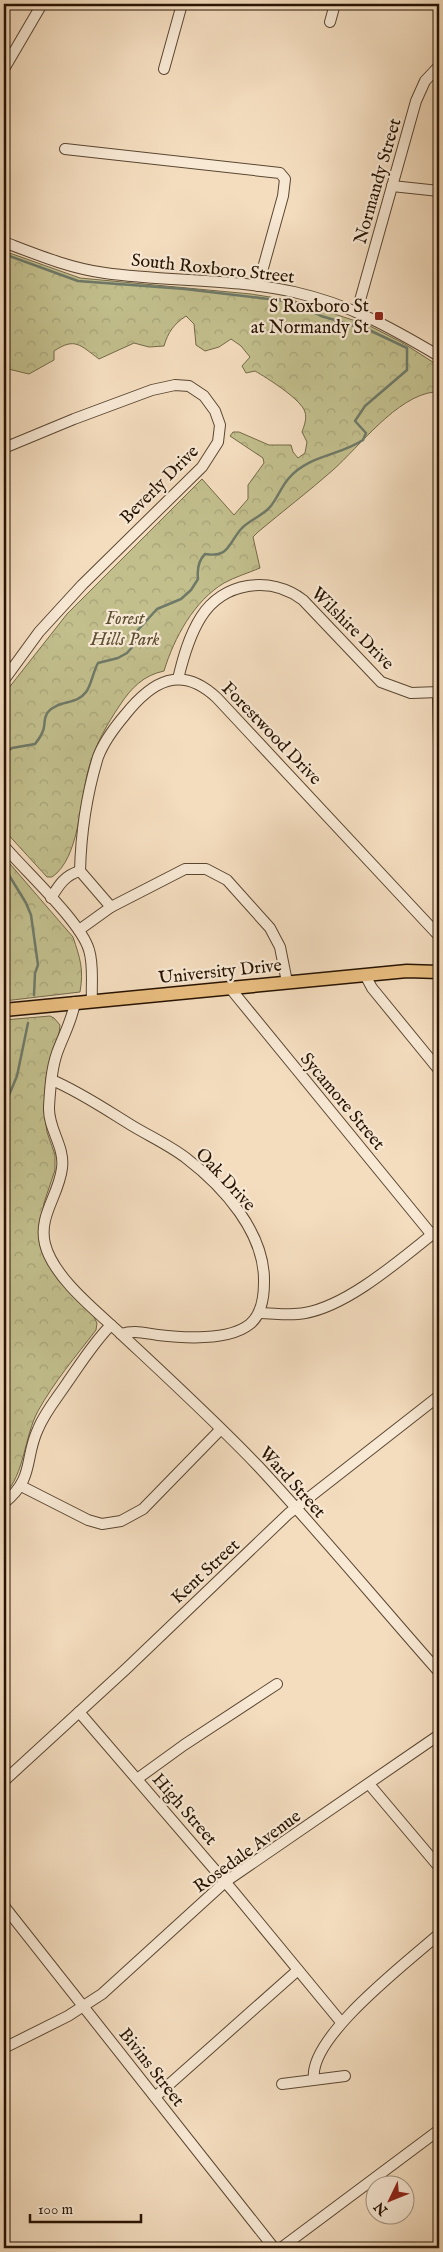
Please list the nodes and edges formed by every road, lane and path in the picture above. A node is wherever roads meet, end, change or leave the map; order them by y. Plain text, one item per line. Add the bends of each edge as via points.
1 (42, 4) edge
2 (182, 4) edge
3 (335, 4) edge
4 (330, 22) dead end
5 (7, 57) edge
6 (439, 66) edge
7 (4, 69) edge
8 (164, 69) dead end
9 (65, 148) dead end
10 (392, 186) junction
11 (439, 191) edge
12 (4, 242) edge
13 (258, 286) junction
14 (357, 311) junction
15 (439, 356) edge
16 (4, 448) edge
17 (178, 679) junction
18 (4, 680) edge
19 (438, 692) edge
20 (439, 746) edge
21 (4, 846) edge
22 (80, 871) junction
23 (51, 898) junction
24 (111, 907) junction
25 (79, 930) junction
26 (439, 936) edge
27 (439, 971) edge
28 (365, 975) junction
29 (287, 982) junction
30 (230, 988) junction
31 (92, 1001) junction
32 (75, 1002) junction
33 (4, 1010) edge
34 (439, 1070) edge
35 (52, 1080) junction
36 (436, 1232) edge
37 (258, 1313) junction
38 (110, 1325) junction
39 (121, 1334) junction
40 (439, 1396) edge
41 (220, 1430) junction
42 (21, 1486) junction
43 (4, 1503) edge
44 (295, 1508) junction
45 (439, 1672) edge
46 (277, 1684) dead end
47 (79, 1712) junction
48 (439, 1735) edge
49 (137, 1779) junction
50 (4, 1781) edge
51 (369, 1784) junction
52 (439, 1867) edge
53 (225, 1882) junction
54 (4, 1906) edge
55 (439, 1934) edge
56 (298, 1970) junction
57 (83, 2007) junction
58 (341, 2022) junction
59 (4, 2048) edge
60 (345, 2076) dead end
61 (314, 2079) junction
62 (282, 2084) dead end
63 (155, 2097) junction
64 (439, 2130) edge
65 (274, 2248) edge
66 (280, 2248) edge

1 - 5 street
2 - 8 street
3 - 4 street
5 - 7 street
6 - 10 street, Normandy Street via 425,81 416,101
9 - 13 street via 280,174 285,179 283,196
10 - 11 street
10 - 14 street, Normandy Street
12 - 13 street, South Roxboro Street via 43,259 85,270
13 - 14 street, South Roxboro Street via 309,296
14 - 15 street, South Roxboro Street
16 - 18 street, Beverly Drive via 152,390 176,385 189,386 200,393 212,406 220,425 218,442 202,467 82,584 39,632
17 - 19 street, Wilshire Drive via 188,645 205,612 218,598 234,590 263,585 303,600 381,682 411,693
17 - 22 street via 160,683 143,694 104,744 94,771 85,815
17 - 26 street, Forestwood Drive via 201,685 217,698
19 - 20 street
21 - 23 street
22 - 23 street via 59,884
22 - 24 street
23 - 25 street
24 - 25 street
24 - 29 street via 185,869 212,871 227,880 270,928 280,947
25 - 31 street via 90,953
27 - 28 main road, University Drive
28 - 29 main road, University Drive
28 - 34 street
29 - 30 main road, University Drive
30 - 31 main road, University Drive
30 - 36 street, Sycamore Street
31 - 32 main road, University Drive
32 - 33 main road, University Drive
32 - 35 street, Ward Street via 57,1054
35 - 37 street, Oak Drive via 178,1152 234,1205 257,1242 263,1260 264,1290
35 - 38 street, Ward Street via 49,1115 62,1154 62,1166 45,1216 44,1242 60,1272
36 - 37 street via 369,1281 328,1306 298,1314
37 - 39 street via 245,1327 217,1335 175,1337 134,1330
38 - 39 street, Ward Street
38 - 42 street via 39,1427
39 - 41 street, Ward Street
40 - 44 street, Kent Street
41 - 42 street via 143,1509 121,1521 102,1524 88,1520
41 - 44 street, Ward Street
42 - 43 street
44 - 45 street, Ward Street
44 - 47 street, Kent Street
46 - 49 street
47 - 49 street, High Street
47 - 50 street, Kent Street
48 - 51 street, Rosedale Avenue
49 - 53 street, High Street
51 - 52 street
51 - 53 street, Rosedale Avenue
53 - 56 street, High Street
53 - 57 street, Rosedale Avenue via 102,1994
54 - 57 street, Bivins Street
55 - 58 street
56 - 58 street, High Street
56 - 63 street
57 - 59 street, Rosedale Avenue
57 - 63 street, Bivins Street
58 - 61 street via 317,2056 313,2065
60 - 61 street
61 - 62 street
63 - 65 street, Bivins Street
64 - 66 street

